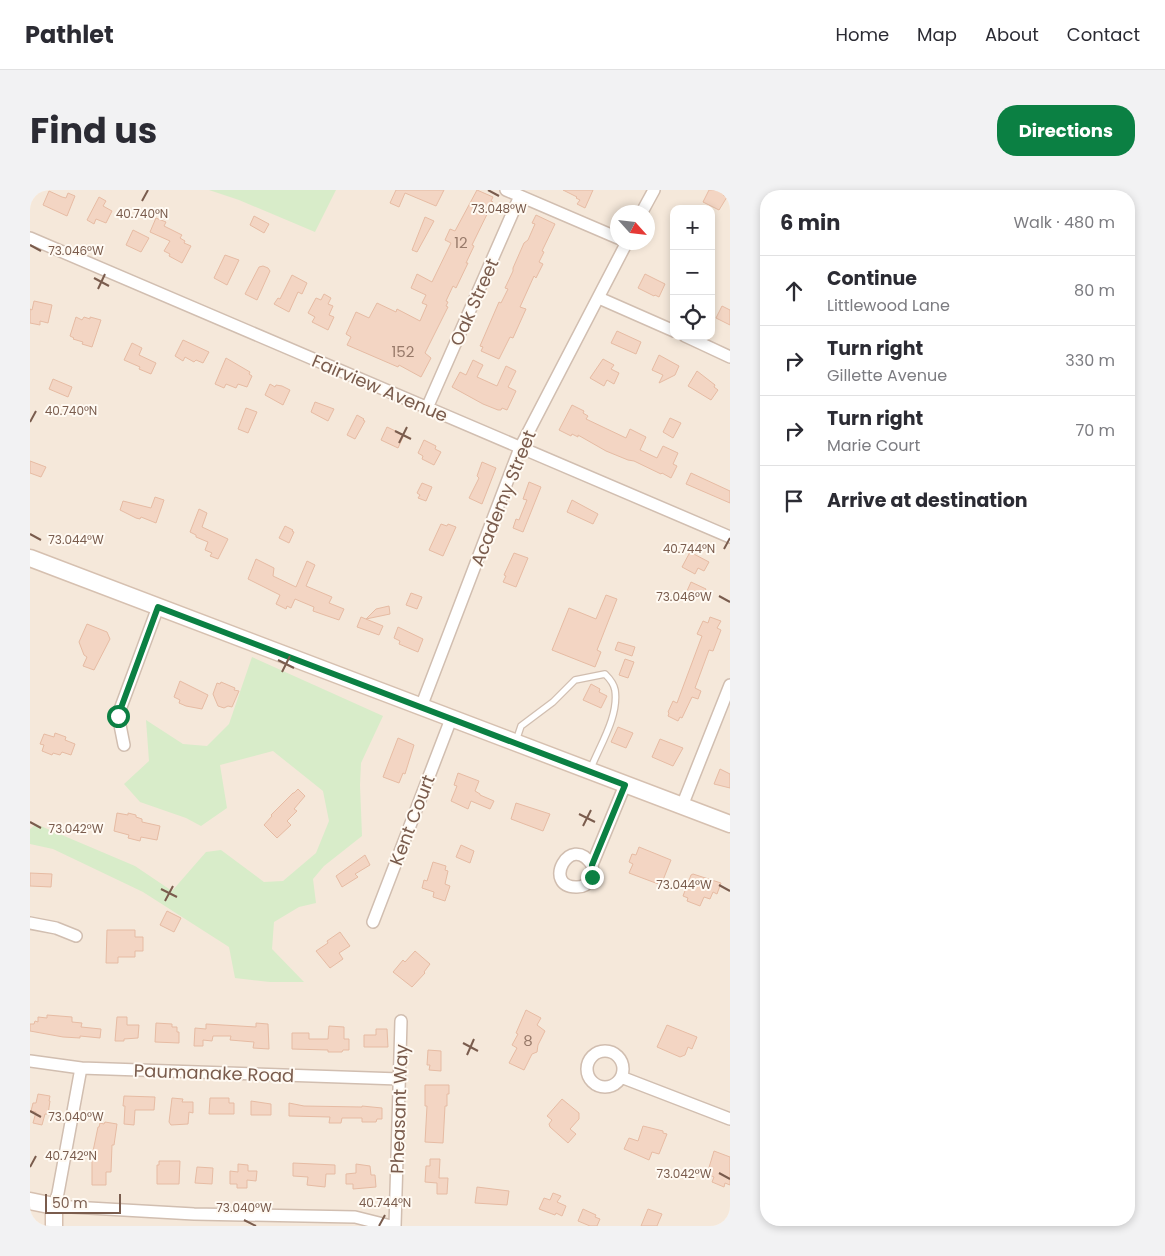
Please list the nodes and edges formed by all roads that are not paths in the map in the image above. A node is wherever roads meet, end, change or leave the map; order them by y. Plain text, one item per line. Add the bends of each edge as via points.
1 (506, 190) edge
2 (654, 190) edge
3 (520, 196) junction
4 (646, 205) edge
5 (610, 235) edge
6 (30, 238) edge
7 (624, 250) edge
8 (599, 298) junction
9 (670, 329) edge
10 (694, 340) edge
11 (730, 357) edge
12 (427, 408) junction
13 (520, 448) junction
14 (730, 537) edge
15 (30, 558) edge
16 (158, 607) junction
17 (730, 685) edge
18 (421, 706) junction
19 (452, 719) junction
20 (515, 743) junction
21 (124, 745) dead end
22 (590, 771) junction
23 (625, 785) junction
24 (682, 806) junction
25 (730, 824) edge
26 (592, 865) dead end
27 (373, 922) dead end
28 (30, 923) edge
29 (76, 936) dead end
30 (402, 1021) dead end
31 (30, 1061) edge
32 (81, 1068) junction
33 (621, 1077) dead end
34 (399, 1079) junction
35 (730, 1119) edge
36 (30, 1201) edge
37 (54, 1206) junction
38 (194, 1214) junction
39 (324, 1222) edge
40 (54, 1226) edge
41 (194, 1226) edge
42 (391, 1226) edge
43 (395, 1226) edge

1 - 3 street
2 - 4 street
3 - 5 street
3 - 12 street, Oak Street
6 - 12 street, Fairview Avenue
7 - 8 street, Academy Street
8 - 9 street
8 - 13 street, Academy Street
10 - 11 street
12 - 13 street, Fairview Avenue
13 - 14 street, Fairview Avenue
13 - 18 street, Academy Street
15 - 16 street
16 - 18 street
16 - 21 street via 118,716
17 - 24 street
18 - 19 street
19 - 20 street
19 - 27 street, Kent Court
20 - 22 street
20 - 22 lane via 521,726 575,680 605,674 615,688 616,704
22 - 23 street
23 - 24 street
23 - 26 street
24 - 25 street
28 - 29 street
30 - 34 street, Pheasant Way
31 - 32 street, Paumanake Road
32 - 34 street, Paumanake Road
32 - 37 street
33 - 35 street
34 - 43 street, Pheasant Way
36 - 37 street
37 - 38 street
37 - 40 street
38 - 39 street
38 - 41 street
39 - 42 street via 350,1217

